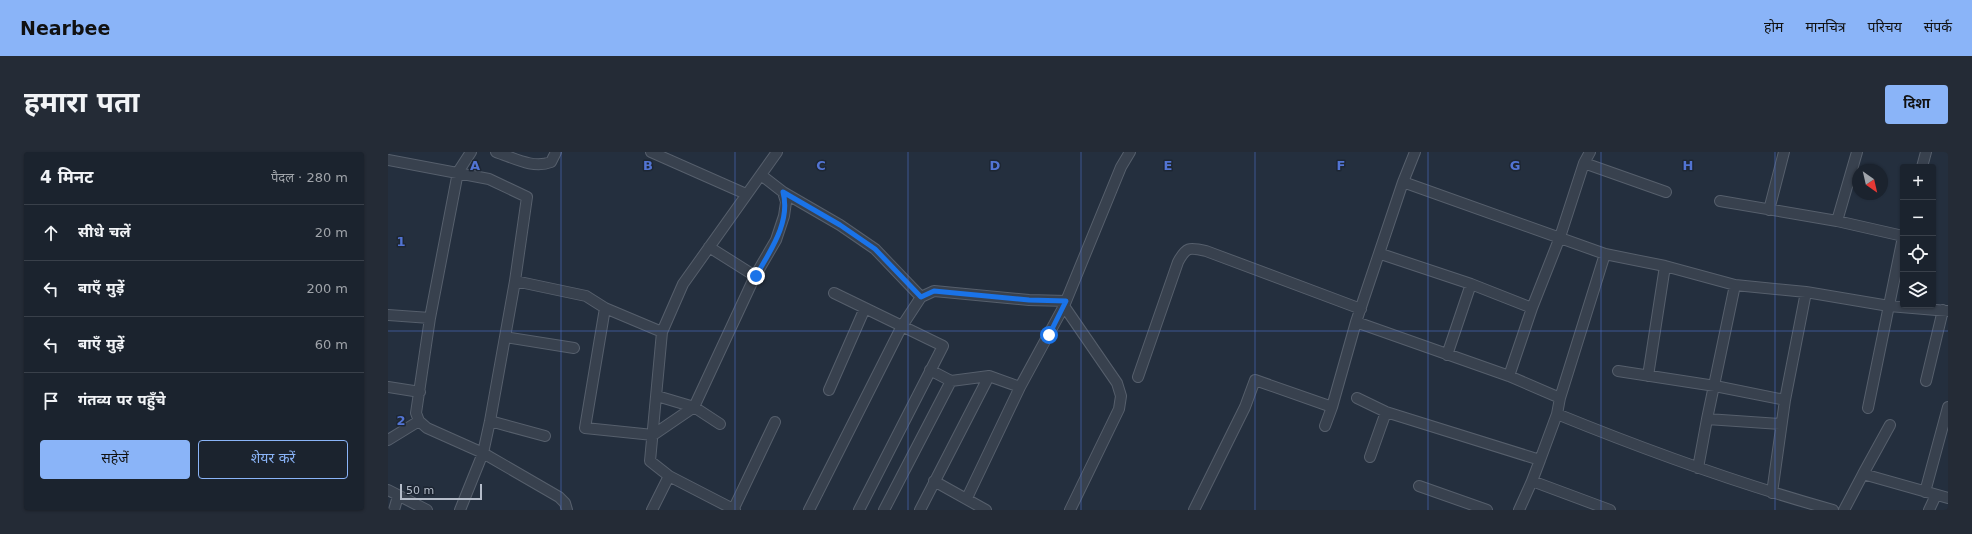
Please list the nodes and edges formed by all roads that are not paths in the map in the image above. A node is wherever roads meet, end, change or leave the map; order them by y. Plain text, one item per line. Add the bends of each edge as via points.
1 (471, 152) edge
2 (496, 152) edge
3 (556, 152) edge
4 (651, 152) edge
5 (777, 152) edge
6 (1130, 152) edge
7 (1415, 152) edge
8 (1590, 152) edge
9 (1784, 152) edge
10 (1857, 152) edge
11 (1926, 152) edge
12 (388, 160) edge
13 (1584, 163) junction
14 (1923, 164) edge
15 (458, 172) junction
16 (761, 175) junction
17 (1403, 182) junction
18 (783, 192) junction
19 (1666, 192) dead end
20 (746, 194) junction
21 (1720, 201) dead end
22 (1769, 210) junction
23 (1837, 221) junction
24 (1900, 236) edge
25 (1560, 237) junction
26 (709, 247) junction
27 (1900, 252) edge
28 (1381, 254) junction
29 (1605, 254) junction
30 (1665, 266) junction
31 (756, 276) junction
32 (515, 281) junction
33 (1472, 284) junction
34 (1735, 285) junction
35 (1806, 292) junction
36 (834, 293) dead end
37 (921, 297) junction
38 (1064, 304) junction
39 (1889, 306) junction
40 (605, 308) junction
41 (865, 308) junction
42 (1532, 308) junction
43 (1361, 310) junction
44 (1946, 311) edge
45 (388, 315) edge
46 (430, 318) junction
47 (1356, 322) junction
48 (902, 326) junction
49 (662, 332) junction
50 (505, 337) junction
51 (574, 348) dead end
52 (1447, 355) junction
53 (930, 370) junction
54 (1618, 371) dead end
55 (989, 376) junction
56 (1509, 376) junction
57 (1648, 376) junction
58 (1138, 377) dead end
59 (951, 381) junction
60 (1926, 381) dead end
61 (1715, 386) junction
62 (388, 387) edge
63 (1020, 387) junction
64 (829, 390) dead end
65 (420, 392) junction
66 (657, 396) junction
67 (1357, 398) dead end
68 (1560, 398) junction
69 (1784, 400) junction
70 (694, 407) junction
71 (1332, 407) junction
72 (1948, 407) edge
73 (1868, 408) dead end
74 (1386, 412) junction
75 (1557, 414) junction
76 (1707, 419) junction
77 (419, 421) junction
78 (490, 421) junction
79 (775, 422) dead end
80 (720, 424) dead end
81 (1781, 424) junction
82 (1890, 425) dead end
83 (1325, 426) dead end
84 (653, 435) junction
85 (545, 436) dead end
86 (388, 440) edge
87 (483, 452) junction
88 (1370, 457) dead end
89 (1540, 460) junction
90 (1698, 468) junction
91 (1863, 474) junction
92 (669, 476) junction
93 (934, 481) junction
94 (1532, 481) junction
95 (1418, 486) dead end
96 (388, 490) edge
97 (1925, 492) junction
98 (1772, 493) junction
99 (1936, 495) junction
100 (398, 496) junction
101 (967, 498) junction
102 (1948, 498) edge
103 (394, 510) edge
104 (427, 510) edge
105 (460, 510) edge
106 (567, 510) edge
107 (652, 510) edge
108 (734, 510) edge
109 (809, 510) edge
110 (859, 510) edge
111 (884, 510) edge
112 (920, 510) edge
113 (986, 510) edge
114 (1070, 510) edge
115 (1194, 510) edge
116 (1487, 510) edge
117 (1519, 510) edge
118 (1610, 510) edge
119 (1833, 510) edge
120 (1844, 510) edge
121 (1929, 510) edge

1 - 15 street
2 - 3 street via 532,164 544,165 551,162
4 - 20 street
5 - 16 street
6 - 38 street via 1121,167
7 - 17 street
8 - 13 street
9 - 22 street
10 - 23 street
11 - 14 street
12 - 15 street
13 - 19 street
13 - 25 street
15 - 32 street via 489,179 527,197
15 - 46 street
16 - 18 street
16 - 20 street
17 - 25 street
17 - 28 street
18 - 31 street via 786,202 784,216 776,240
18 - 37 street via 875,249
20 - 26 street
21 - 22 street
22 - 23 street
23 - 24 street
25 - 29 street
25 - 42 street
26 - 31 street
26 - 49 street via 682,284
27 - 39 street
28 - 33 street
28 - 43 street
29 - 30 street
29 - 68 street
30 - 34 street
30 - 57 street
31 - 70 street
32 - 40 street via 586,296
32 - 50 street
33 - 42 street
33 - 52 street
34 - 35 street
34 - 61 street
35 - 39 street
35 - 69 street
36 - 41 street
37 - 38 street via 934,291
37 - 48 street
38 - 63 street
38 - 114 street via 1117,383 1121,396 1119,409
39 - 44 street
39 - 73 street
40 - 49 street
40 - 84 street via 585,428
41 - 48 street
41 - 64 street
42 - 56 street
43 - 47 street
43 - 58 street via 1206,251 1192,248 1184,252 1178,262
44 - 60 street
45 - 46 street
46 - 65 street
47 - 52 street
47 - 71 street
48 - 53 street via 943,346
48 - 109 street
49 - 66 street
50 - 51 street
50 - 78 street
52 - 56 street
53 - 59 street
53 - 110 street
54 - 57 street
55 - 59 street
55 - 63 street
55 - 93 street
56 - 68 street
57 - 61 street
59 - 111 street
61 - 69 street
61 - 76 street
62 - 65 street
63 - 101 street
65 - 77 street via 416,413
66 - 70 street
66 - 84 street
67 - 74 street
68 - 75 street
69 - 81 street
70 - 80 street
70 - 84 street
71 - 83 street
71 - 115 street via 1255,380 1245,407
72 - 97 street
74 - 88 street
74 - 89 street
75 - 89 street
75 - 90 street
76 - 81 street
76 - 90 street
77 - 86 street
77 - 87 street via 427,428
78 - 85 street
78 - 87 street
79 - 108 street
81 - 98 street
82 - 91 street
84 - 92 street via 650,461
87 - 105 street
87 - 106 street via 559,497
89 - 94 street
90 - 98 street
91 - 97 street
91 - 120 street
92 - 107 street
92 - 108 street
93 - 101 street
93 - 112 street
94 - 117 street
94 - 118 street
95 - 116 street
96 - 100 street
97 - 99 street
98 - 119 street
99 - 102 street
99 - 121 street
100 - 103 street
100 - 104 street
101 - 113 street

